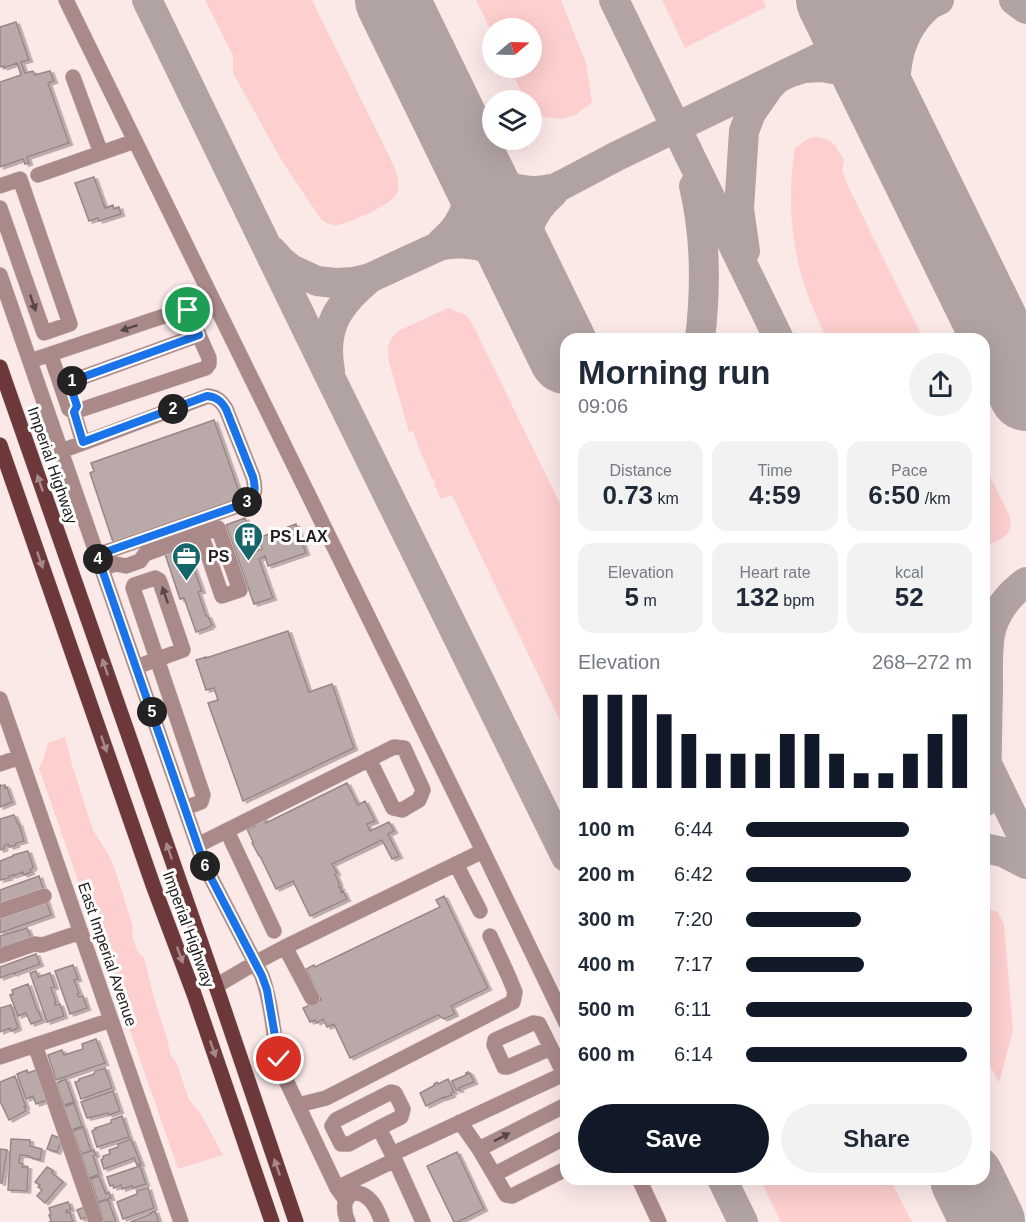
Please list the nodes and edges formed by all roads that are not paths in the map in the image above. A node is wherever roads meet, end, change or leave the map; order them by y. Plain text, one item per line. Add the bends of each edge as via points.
1 (66, 0) edge
2 (73, 76) dead end
3 (135, 141) junction
4 (101, 153) junction
5 (38, 175) dead end
6 (0, 186) edge
7 (0, 208) edge
8 (48, 260) junction
9 (22, 270) junction
10 (0, 275) edge
11 (199, 335) junction
12 (54, 353) junction
13 (30, 361) junction
14 (0, 367) edge
15 (65, 383) junction
16 (74, 412) junction
17 (83, 442) junction
18 (0, 445) edge
19 (61, 451) junction
20 (201, 534) dead end
21 (105, 563) junction
22 (157, 659) junction
23 (136, 667) junction
24 (0, 699) edge
25 (181, 729) junction
26 (160, 737) junction
27 (20, 757) junction
28 (369, 759) dead end
29 (0, 764) edge
30 (185, 808) junction
31 (227, 831) junction
32 (198, 845) junction
33 (483, 850) junction
34 (456, 864) junction
35 (66, 888) junction
36 (0, 911) edge
37 (480, 911) dead end
38 (274, 931) dead end
39 (81, 932) junction
40 (490, 936) dead end
41 (42, 945) junction
42 (285, 947) junction
43 (0, 956) edge
44 (255, 963) junction
45 (0, 965) edge
46 (216, 986) junction
47 (194, 994) junction
48 (312, 998) dead end
49 (560, 1010) edge
50 (111, 1020) junction
51 (35, 1046) junction
52 (551, 1048) dead end
53 (0, 1057) edge
54 (560, 1066) edge
55 (560, 1078) edge
56 (298, 1105) junction
57 (560, 1108) edge
58 (460, 1122) junction
59 (379, 1128) dead end
60 (560, 1140) edge
61 (479, 1149) junction
62 (393, 1157) junction
63 (560, 1172) edge
64 (495, 1174) junction
65 (642, 1185) edge
66 (341, 1194) junction
67 (96, 1222) edge
68 (181, 1222) edge
69 (272, 1222) edge
70 (296, 1222) edge
71 (348, 1222) edge
72 (382, 1222) edge
73 (423, 1222) edge
74 (659, 1222) edge

1 - 3 street
2 - 4 street
3 - 4 street
3 - 33 street
4 - 5 street
6 - 8 street via 20,179
7 - 9 street
8 - 9 street
9 -> 8 street via 44,333 70,324
10 - 13 street
11 -> 12 street via 185,309
11 - 15 street
11 - 16 street via 209,358 206,368
12 - 13 street
12 - 15 street via 52,359
13 - 19 street
46 -> 14 main road, Imperial Highway
15 - 16 street via 69,409
16 - 17 street
17 - 19 street
17 - 21 street via 207,396 216,397 226,409 255,488 254,496 246,503
18 -> 47 main road, Imperial Highway
19 - 21 street
20 - 21 street via 145,554 140,561 126,566
21 - 23 street
22 -> 22 street via 183,650 161,585 155,578 133,588
22 - 23 street
22 - 25 street
23 - 26 street
24 - 27 street, East Imperial Avenue
25 - 26 street
25 - 30 street via 203,795 201,802
26 - 30 street
27 - 29 street
27 - 35 street, East Imperial Avenue
28 - 31 street
30 - 32 street
31 - 32 street
31 - 38 street
32 - 44 street
33 - 34 street
33 - 49 street
34 - 37 street
34 - 42 street
35 - 36 street
35 - 39 street, East Imperial Avenue
39 - 41 street
39 - 50 street, East Imperial Avenue
40 - 56 street via 512,984 513,1002 326,1098
41 - 43 street
41 - 45 street via 39,951
42 - 44 street
42 - 48 street
44 - 46 street
44 - 56 street via 267,990 281,1066
46 - 47 main road
70 -> 46 main road, Imperial Highway
47 -> 69 main road, Imperial Highway
50 - 51 street
50 - 68 street, East Imperial Avenue
51 - 53 street
51 - 67 street
52 - 54 street
55 - 58 street
56 - 66 street
61 -> 57 street
58 - 61 street
58 - 62 street
59 - 62 street
60 - 64 street
61 - 64 street
62 - 66 street
62 - 73 street
63 - 64 street via 512,1196 506,1195
65 - 74 street
66 - 71 street
66 - 72 street via 366,1196

